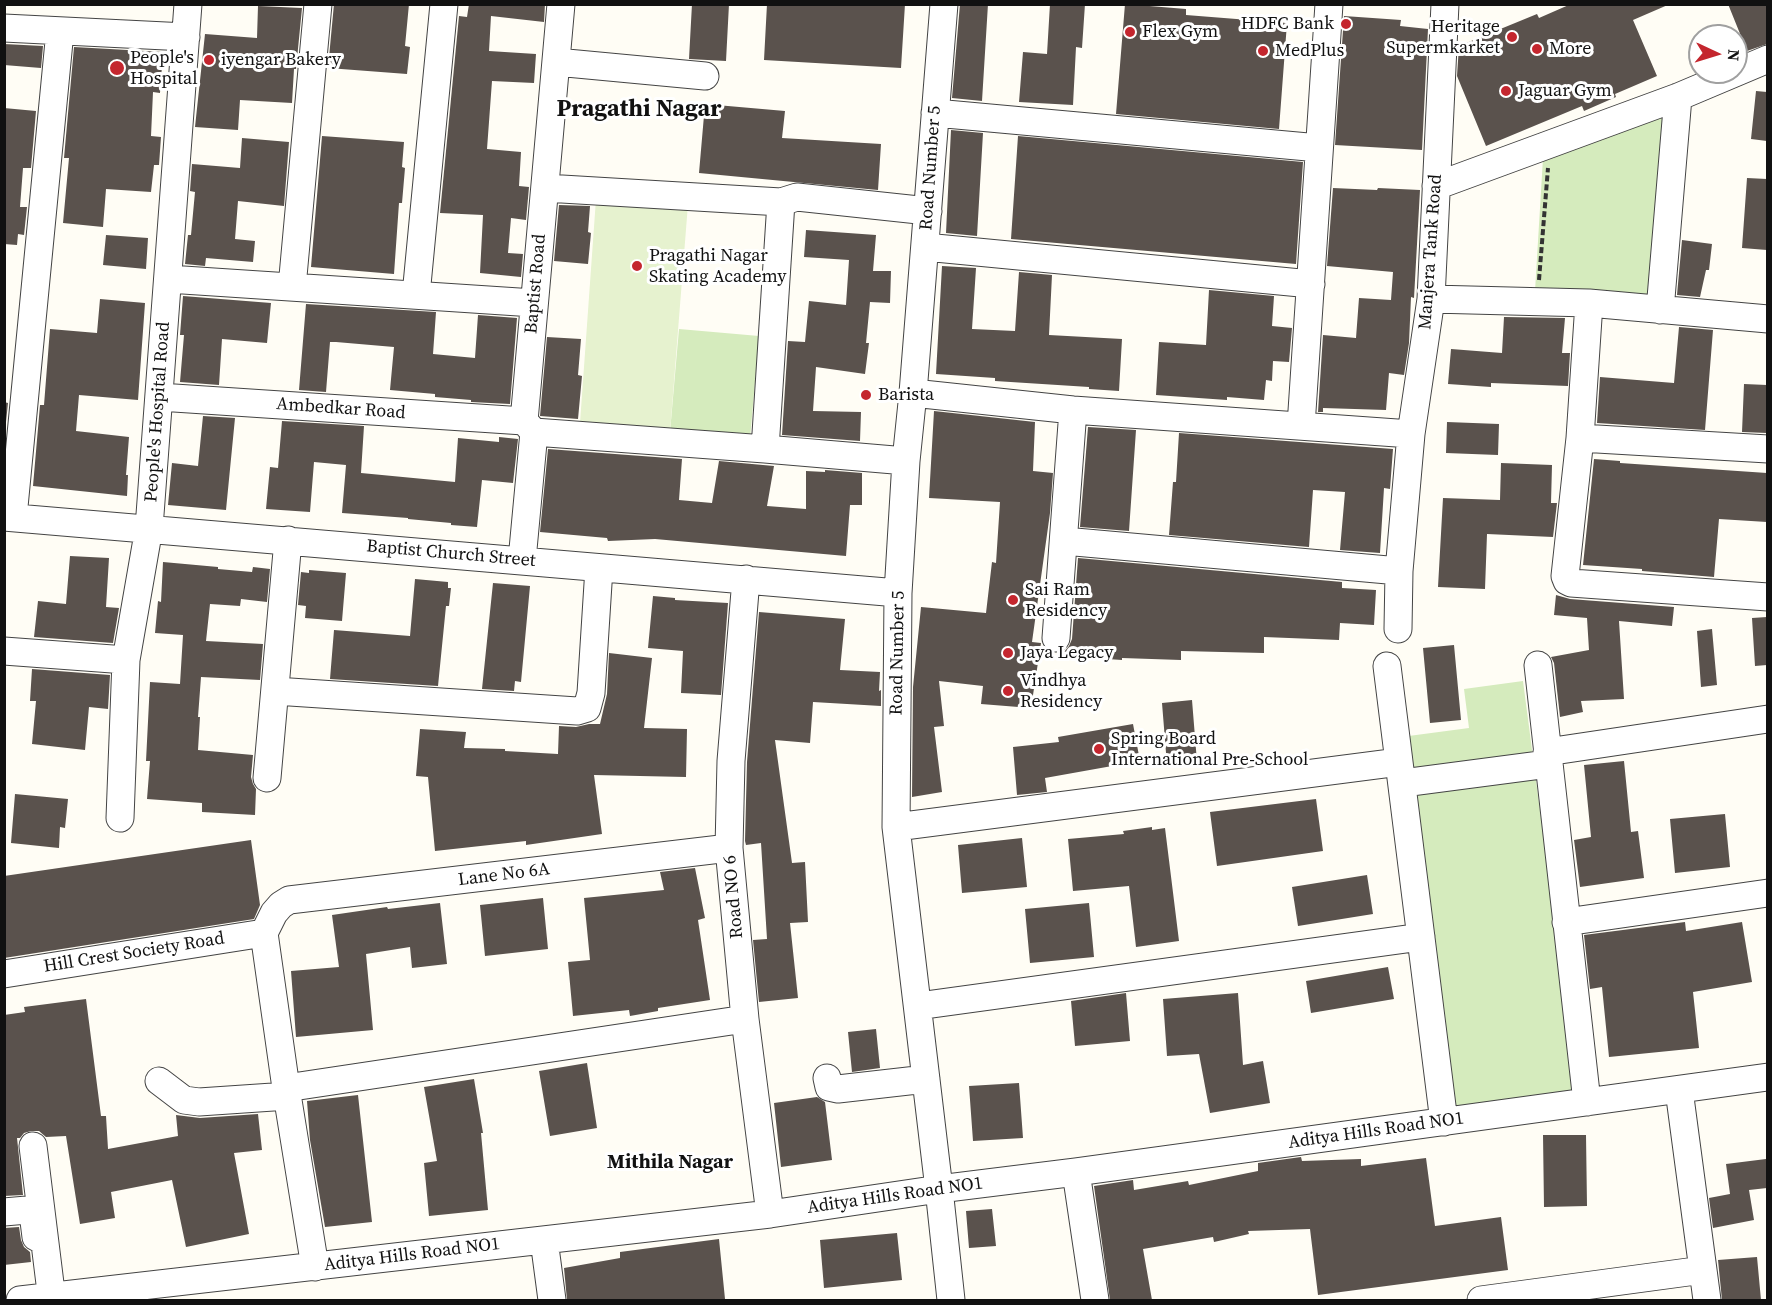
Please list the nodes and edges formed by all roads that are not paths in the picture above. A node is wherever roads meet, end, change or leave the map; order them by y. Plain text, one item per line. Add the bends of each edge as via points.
1 (188, 4) edge
2 (318, 4) edge
3 (444, 4) edge
4 (561, 4) edge
5 (944, 4) edge
6 (1329, 4) edge
7 (1445, 4) edge
8 (4, 28) edge
9 (60, 31) junction
10 (186, 38) junction
11 (1767, 59) edge
12 (556, 62) junction
13 (705, 76) dead end
14 (1678, 97) junction
15 (935, 113) junction
16 (1319, 148) junction
17 (1436, 186) junction
18 (545, 188) junction
19 (781, 202) junction
20 (928, 211) junction
21 (925, 247) junction
22 (168, 279) junction
23 (1311, 284) junction
24 (292, 287) junction
25 (416, 295) junction
26 (1431, 299) junction
27 (534, 303) junction
28 (1589, 303) junction
29 (1660, 310) junction
30 (1767, 319) edge
31 (15, 393) edge
32 (913, 393) junction
33 (159, 397) junction
34 (1073, 410) junction
35 (529, 426) junction
36 (1301, 426) junction
37 (1412, 434) junction
38 (1580, 438) junction
39 (765, 450) junction
40 (1767, 450) edge
41 (906, 461) junction
42 (9, 517) edge
43 (149, 528) junction
44 (288, 540) junction
45 (1064, 541) junction
46 (522, 560) junction
47 (598, 568) junction
48 (1399, 571) junction
49 (746, 579) junction
50 (898, 593) junction
51 (1767, 597) edge
52 (1398, 629) dead end
53 (1056, 638) dead end
54 (5, 652) edge
55 (126, 660) junction
56 (1538, 665) dead end
57 (1388, 666) dead end
58 (275, 691) junction
59 (1767, 719) edge
60 (1547, 758) junction
61 (1401, 773) junction
62 (267, 778) dead end
63 (120, 818) dead end
64 (896, 827) junction
65 (729, 848) junction
66 (1767, 892) edge
67 (1566, 922) junction
68 (264, 933) junction
69 (1421, 937) junction
70 (4, 974) edge
71 (918, 1006) junction
72 (745, 1019) junction
73 (1767, 1077) edge
74 (827, 1078) dead end
75 (926, 1079) junction
76 (159, 1081) dead end
77 (1679, 1090) junction
78 (287, 1092) junction
79 (1587, 1102) junction
80 (1444, 1122) junction
81 (33, 1146) dead end
82 (1076, 1172) junction
83 (939, 1189) junction
84 (4, 1212) edge
85 (770, 1214) junction
86 (544, 1240) junction
87 (315, 1267) junction
88 (1703, 1270) junction
89 (42, 1299) edge
90 (552, 1300) edge
91 (951, 1300) edge
92 (1095, 1300) edge
93 (1482, 1300) edge
94 (1707, 1300) edge

1 - 10 street, People's Hospital Road
2 - 24 street
3 - 25 street
4 - 12 street, Baptist Road
5 - 15 street, Road Number 5
6 - 16 street
7 - 17 street, Manjera Tank Road
8 - 9 street
9 - 10 street
9 - 31 street
10 - 22 street, People's Hospital Road
11 - 14 street
12 - 13 street
12 - 18 street, Baptist Road
14 - 17 street
14 - 29 street
15 - 16 street
15 - 20 street, Road Number 5
16 - 23 street
17 - 26 street, Manjera Tank Road
18 - 19 street
18 - 27 street, Baptist Road
19 - 20 street via 797,197
19 - 39 street
20 - 21 street, Road Number 5
21 - 23 street
21 - 32 street, Road Number 5
22 - 24 street
22 - 33 street, People's Hospital Road
23 - 36 street
24 - 25 street
25 - 27 street
26 - 28 street
26 - 37 street, Manjera Tank Road
27 - 35 street, Baptist Road
28 - 29 street
28 - 38 street
29 - 30 street
31 - 42 street
32 - 34 street
32 - 41 street, Road Number 5
33 - 35 street, Ambedkar Road
33 - 43 street, People's Hospital Road
34 - 36 street
34 - 45 street
35 - 39 street, Ambedkar Road
35 - 46 street, Baptist Road
36 - 37 street
37 - 48 street, Manjera Tank Road
38 - 40 street
38 - 51 street via 1567,581
39 - 41 street, Ambedkar Road
41 - 50 street, Road Number 5
42 - 43 street, Baptist Church Street
43 - 44 street, Baptist Church Street
43 - 55 street, People's Hospital Road
44 - 46 street, Baptist Church Street
44 - 58 street
45 - 48 street
45 - 53 street
46 - 47 street, Baptist Church Street
47 - 49 street, Baptist Church Street
47 - 58 street via 587,708 577,711
48 - 52 street, Manjera Tank Road
49 - 50 street, Baptist Church Street
49 - 65 street, Road NO 6 via 731,761
50 - 64 street, Road Number 5
54 - 55 street
55 - 63 street, People's Hospital Road
56 - 60 street
57 - 61 street
58 - 62 street
59 - 60 street
60 - 61 street
60 - 67 street
61 - 64 street
61 - 69 street
64 - 71 street, Road Number 5
65 - 68 street, Lane No 6A via 289,900 274,913
65 - 72 street, Road NO 6
66 - 67 street
67 - 79 street
68 - 70 street, Hill Crest Society Road
68 - 78 street
69 - 71 street
69 - 80 street
71 - 75 street, Road Number 5
72 - 78 street
72 - 85 street, Road NO 6
73 - 77 street, Aditya Hills Road NO1
74 - 75 street via 829,1087 838,1089
75 - 83 street, Road Number 5
76 - 78 street via 184,1100 199,1102
77 - 79 street, Aditya Hills Road NO1
77 - 88 street
78 - 87 street
79 - 80 street, Aditya Hills Road NO1
80 - 82 street, Aditya Hills Road NO1
81 - 89 street
82 - 83 street, Aditya Hills Road NO1
82 - 92 street
83 - 85 street, Aditya Hills Road NO1
83 - 91 street, Road Number 5
84 - 89 street via 33,1213
85 - 86 street, Aditya Hills Road NO1
86 - 87 street, Aditya Hills Road NO1
86 - 90 street
87 - 89 street, Aditya Hills Road NO1
88 - 93 street
88 - 94 street

